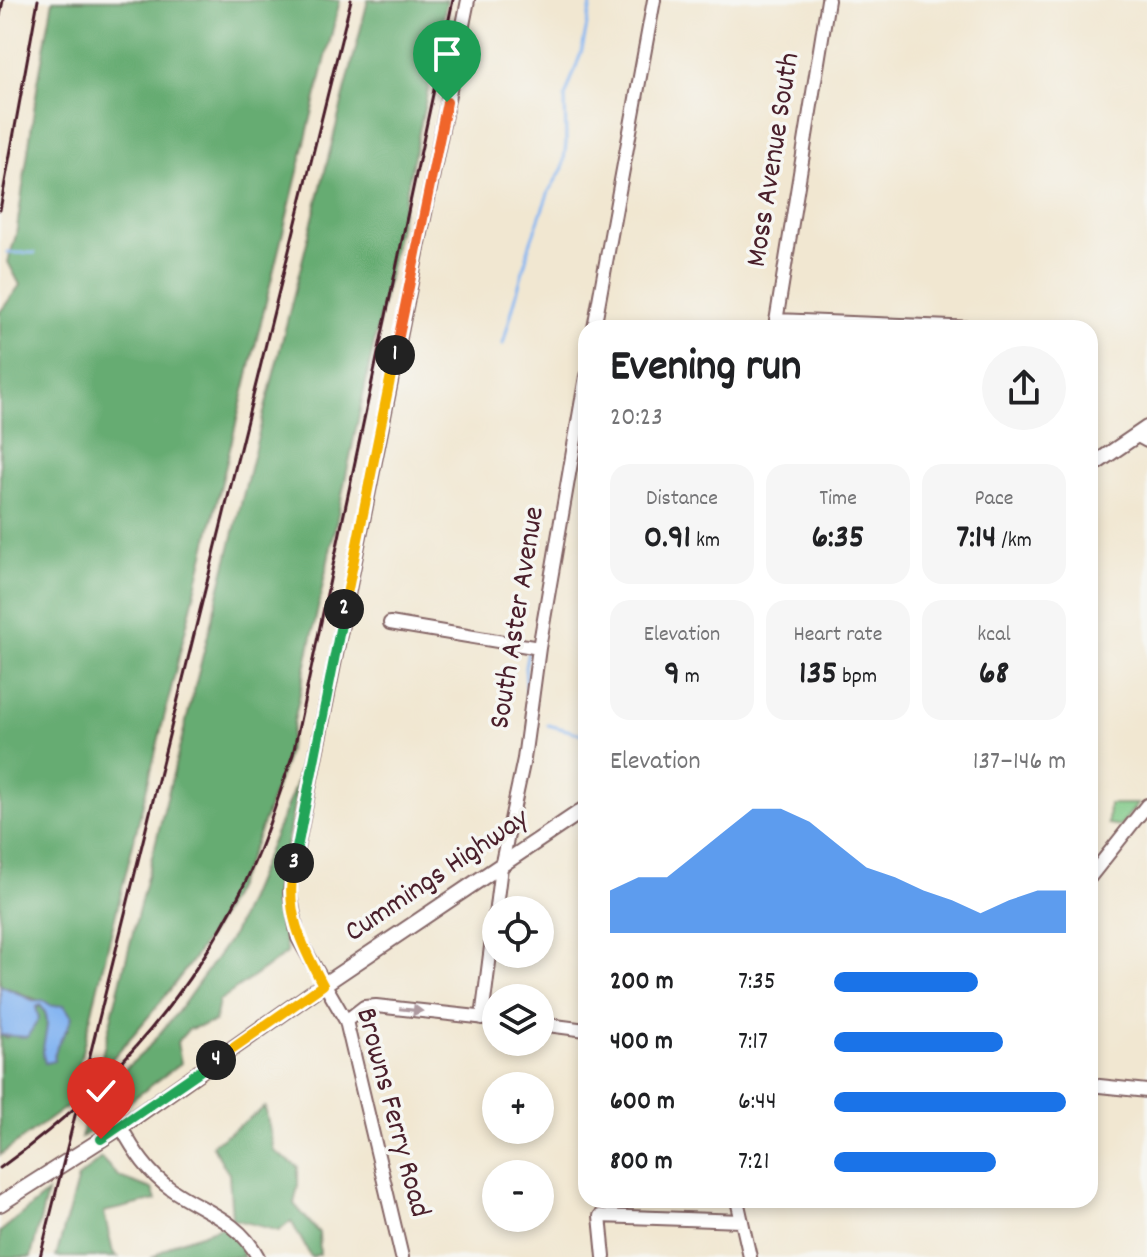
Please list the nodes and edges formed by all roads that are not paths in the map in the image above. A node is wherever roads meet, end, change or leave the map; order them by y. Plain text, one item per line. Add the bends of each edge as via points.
1 (468, 0) edge
2 (654, 0) edge
3 (828, 0) edge
4 (595, 320) edge
5 (777, 320) edge
6 (578, 422) edge
7 (1143, 435) edge
8 (1098, 462) edge
9 (390, 623) dead end
10 (539, 648) junction
11 (1147, 805) edge
12 (578, 814) edge
13 (501, 867) junction
14 (1098, 867) edge
15 (486, 984) edge
16 (323, 985) junction
17 (482, 1018) edge
18 (346, 1021) junction
19 (554, 1026) edge
20 (578, 1029) edge
21 (1098, 1086) edge
22 (1147, 1091) edge
23 (121, 1127) junction
24 (0, 1204) edge
25 (739, 1208) edge
26 (742, 1221) junction
27 (258, 1257) edge
28 (402, 1257) edge
29 (604, 1257) edge
30 (750, 1257) edge

1 - 16 street, Browns Ferry Road via 292,873 298,938
2 - 4 street
3 - 5 street, Moss Avenue South
6 - 10 street, South Aster Avenue
7 - 8 main road
9 - 10 street
10 - 13 street, South Aster Avenue
11 - 14 street
12 - 13 main road, Cummings Highway
13 - 15 street, South Aster Avenue
13 - 16 main road, Cummings Highway
16 - 18 street, Browns Ferry Road
16 - 23 main road, Cummings Highway
18 -> 17 street via 364,1007 376,1006
18 - 28 street, Browns Ferry Road
19 - 20 street
21 - 22 street
23 - 24 main road, Cummings Highway
23 - 27 street via 151,1172 231,1225 249,1240
25 - 26 street
26 - 29 street via 600,1216
26 - 30 street

